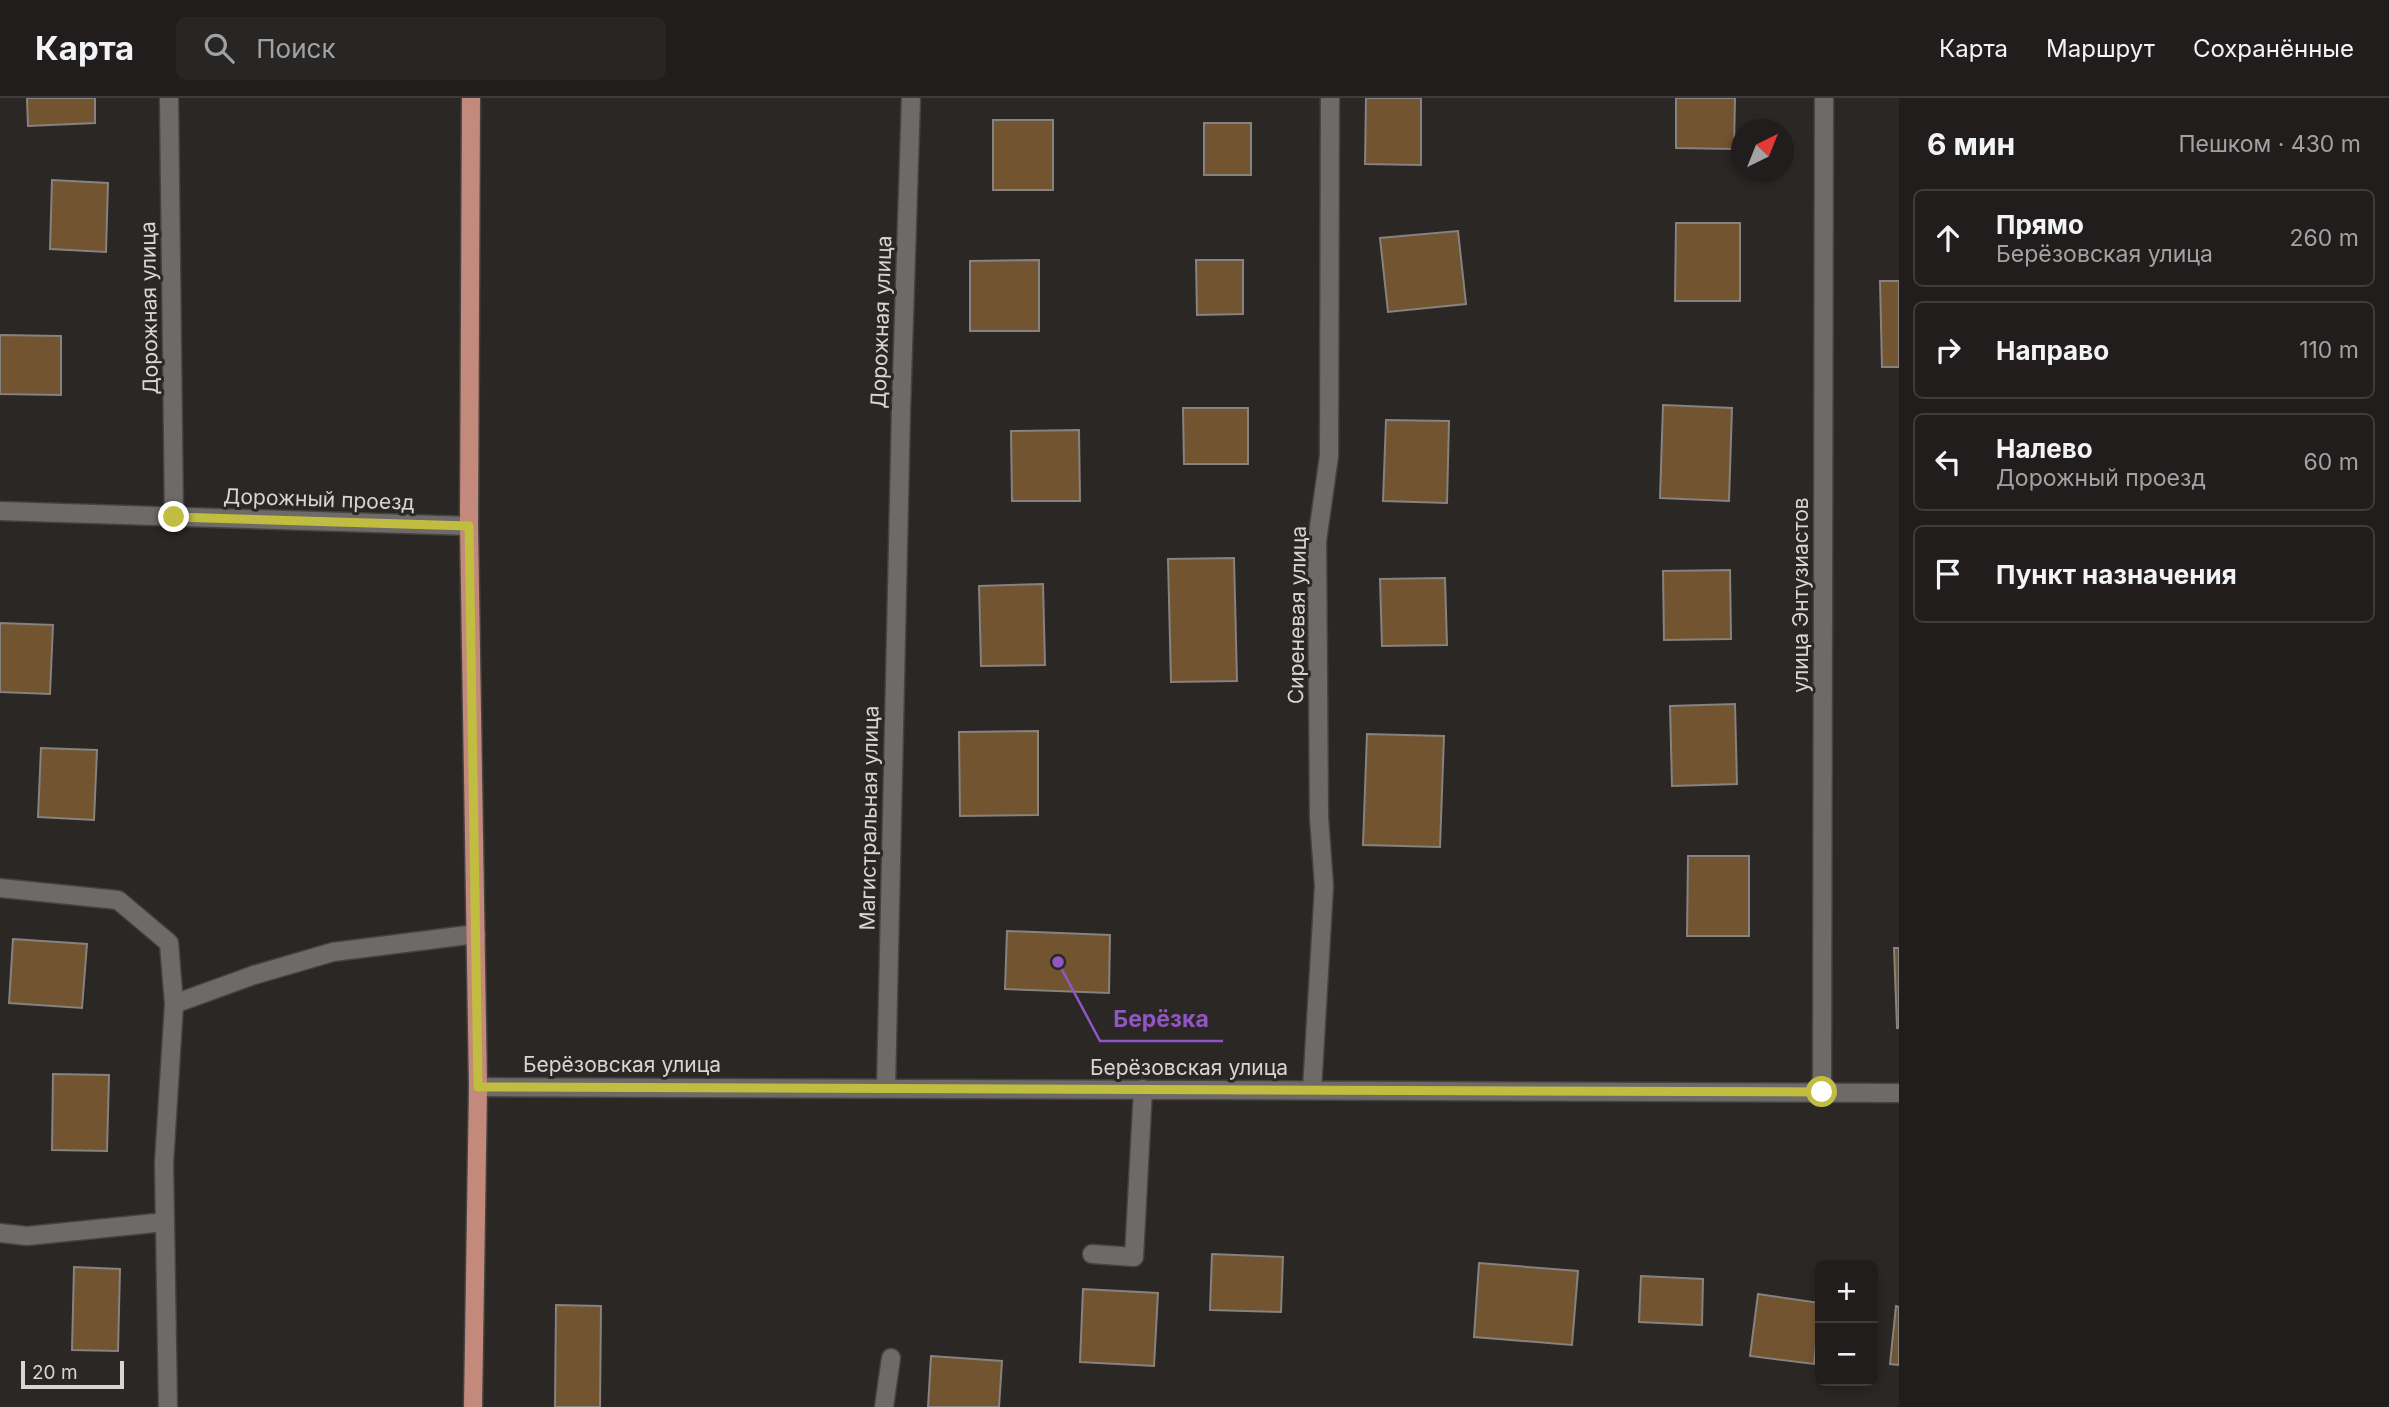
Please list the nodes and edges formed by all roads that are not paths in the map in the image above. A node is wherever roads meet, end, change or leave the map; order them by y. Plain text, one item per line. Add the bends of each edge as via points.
1 (169, 98) edge
2 (471, 98) edge
3 (911, 98) edge
4 (1330, 98) edge
5 (1824, 98) edge
6 (0, 511) edge
7 (174, 517) junction
8 (469, 526) junction
9 (898, 548) joint
10 (0, 888) edge
11 (476, 934) junction
12 (174, 1003) junction
13 (478, 1087) junction
14 (886, 1088) junction
15 (1143, 1089) junction
16 (1312, 1090) junction
17 (1822, 1092) junction
18 (1899, 1093) edge
19 (165, 1222) junction
20 (0, 1233) edge
21 (1092, 1254) dead end
22 (891, 1358) dead end
23 (168, 1407) edge
24 (473, 1407) edge
25 (884, 1407) edge

1 - 7 street, Дорожная улица
2 - 8 main road
3 - 9 street, Дорожная улица
4 - 16 street, Сиреневая улица via 1329,456 1317,541 1324,887
5 - 17 street, улица Энтузиастов
6 - 7 street, Дорожный проезд
7 - 8 street, Дорожный проезд
8 - 11 main road
9 - 14 street, Магистральная улица
10 - 12 street via 118,900 169,943
11 - 12 street via 333,952
11 - 13 main road
12 - 19 street
13 - 14 street, Берёзовская улица
13 - 24 main road
14 - 15 street, Берёзовская улица
15 - 16 street, Берёзовская улица
15 - 21 street via 1134,1257
16 - 17 street, Берёзовская улица
17 - 18 street, Берёзовская улица
19 - 20 street via 27,1236
19 - 23 street
22 - 25 street

